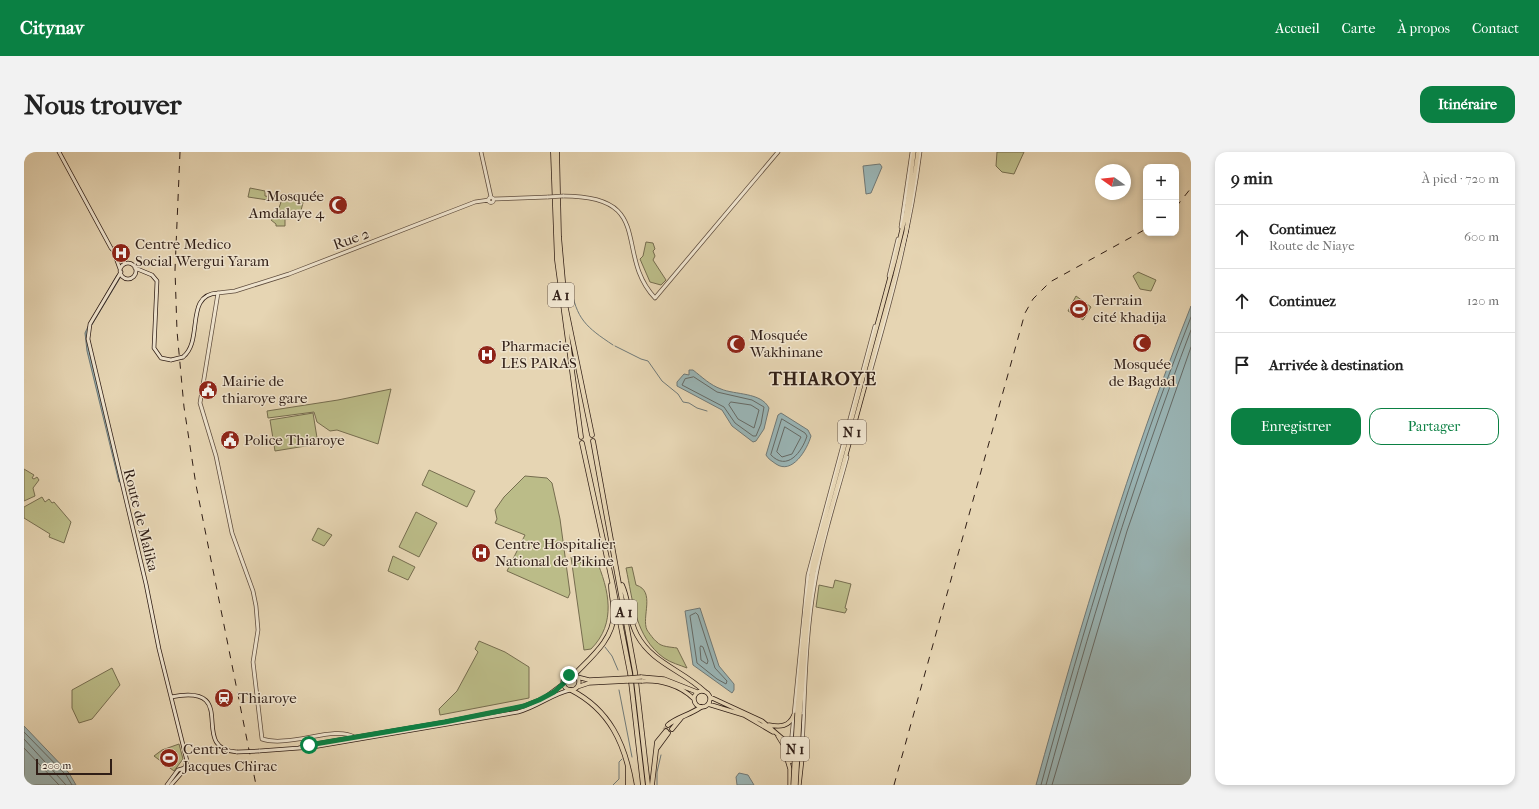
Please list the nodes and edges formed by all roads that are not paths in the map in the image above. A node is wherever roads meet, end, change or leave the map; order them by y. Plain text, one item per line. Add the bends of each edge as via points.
1 (59, 152) edge
2 (481, 152) edge
3 (553, 152) edge
4 (557, 152) edge
5 (778, 152) edge
6 (913, 152) edge
7 (919, 152) edge
8 (491, 198) junction
9 (907, 232) junction
10 (114, 252) junction
11 (125, 263) junction
12 (135, 268) junction
13 (120, 271) junction
14 (145, 272) junction
15 (136, 273) junction
16 (123, 276) junction
17 (115, 284) junction
18 (218, 293) junction
19 (592, 435) dead end
20 (580, 437) dead end
21 (593, 441) dead end
22 (582, 443) dead end
23 (612, 581) junction
24 (619, 582) junction
25 (575, 676) junction
26 (641, 679) junction
27 (628, 680) junction
28 (564, 683) junction
29 (577, 687) junction
30 (571, 690) junction
31 (704, 691) junction
32 (697, 692) junction
33 (171, 697) junction
34 (710, 697) junction
35 (694, 699) junction
36 (535, 704) junction
37 (708, 704) junction
38 (701, 707) junction
39 (797, 714) junction
40 (768, 725) junction
41 (670, 727) tunnel mouth
42 (666, 731) tunnel mouth
43 (354, 737) junction
44 (366, 737) junction
45 (790, 745) junction
46 (300, 748) junction
47 (786, 749) junction
48 (802, 749) junction
49 (802, 758) junction
50 (787, 759) junction
51 (185, 768) junction
52 (167, 785) edge
53 (170, 785) edge
54 (631, 785) edge
55 (643, 785) edge
56 (648, 785) edge
57 (652, 785) edge
58 (793, 785) edge
59 (799, 785) edge

1 - 10 street
2 - 8 street
3 - 20 highway, A 1 via 558,266
4 - 19 highway, A 1 via 559,238 565,304
5 - 8 street, Rue 2, bridge via 655,298 643,280 629,228 616,210 607,203 594,198 563,196
6 - 39 main road, N 1 via 905,218 813,562
7 - 9 main road, N 1
8 - 18 street, Rue 2 via 281,276 235,291
9 - 39 main road, N 1 via 814,571
9 - 48 street via 887,316 819,563 805,673
10 - 11 street
10 - 13 street
11 - 12 street via 130,263
11 - 13 street
12 - 14 street
12 - 15 street
13 - 16 street
13 - 17 street, Route de Malika
14 - 15 street
14 - 18 street, Rue 2, bridge via 155,277 158,284 154,348 161,358 171,360 183,357 187,353 201,300 208,294
15 - 16 street via 130,278
16 - 17 street, Route de Malika
17 - 33 street, Route de Malika via 90,324 88,338
18 - 43 street via 200,403 216,456 232,533 256,606 258,630 252,662 262,739 285,742 341,734
21 - 24 highway, A 1
22 - 23 highway, A 1
23 - 25 highway via 614,615 610,632 602,646
23 - 55 highway, A 1 via 630,672
24 - 31 highway via 623,587 634,629 644,647 661,663 690,678
24 - 56 highway, A 1 via 635,672
25 - 27 main road via 589,680
25 - 28 main road via 567,676
25 - 29 main road via 579,682
26 - 27 main road, bridge
26 - 32 main road via 664,679
26 - 35 main road via 666,683
27 - 29 main road via 589,683
28 - 30 main road via 566,688
28 - 36 street
29 - 30 main road
30 - 36 street
30 - 54 highway via 596,708 620,739
31 - 32 main road
31 - 34 main road
32 - 35 main road
33 - 46 street, bridge via 188,694 205,700 211,710 216,742 224,750 237,752
33 - 51 street, Route de Malika via 187,761
34 - 37 main road
34 - 40 main road
35 - 38 main road
36 - 44 street
37 - 38 main road
37 - 47 main road via 757,721 778,736
38 - 41 highway
39 - 40 main road via 783,726
39 - 45 street
39 - 58 main road, N 1, bridge
40 - 45 main road
42 - 57 highway via 657,748
43 - 44 street
43 - 46 street
44 - 46 street
45 - 47 main road
45 - 48 main road via 798,745
47 - 50 main road
48 - 49 main road
49 - 50 main road via 794,762
49 - 59 main road
50 - 58 main road
51 - 52 street via 178,770
51 - 53 street

